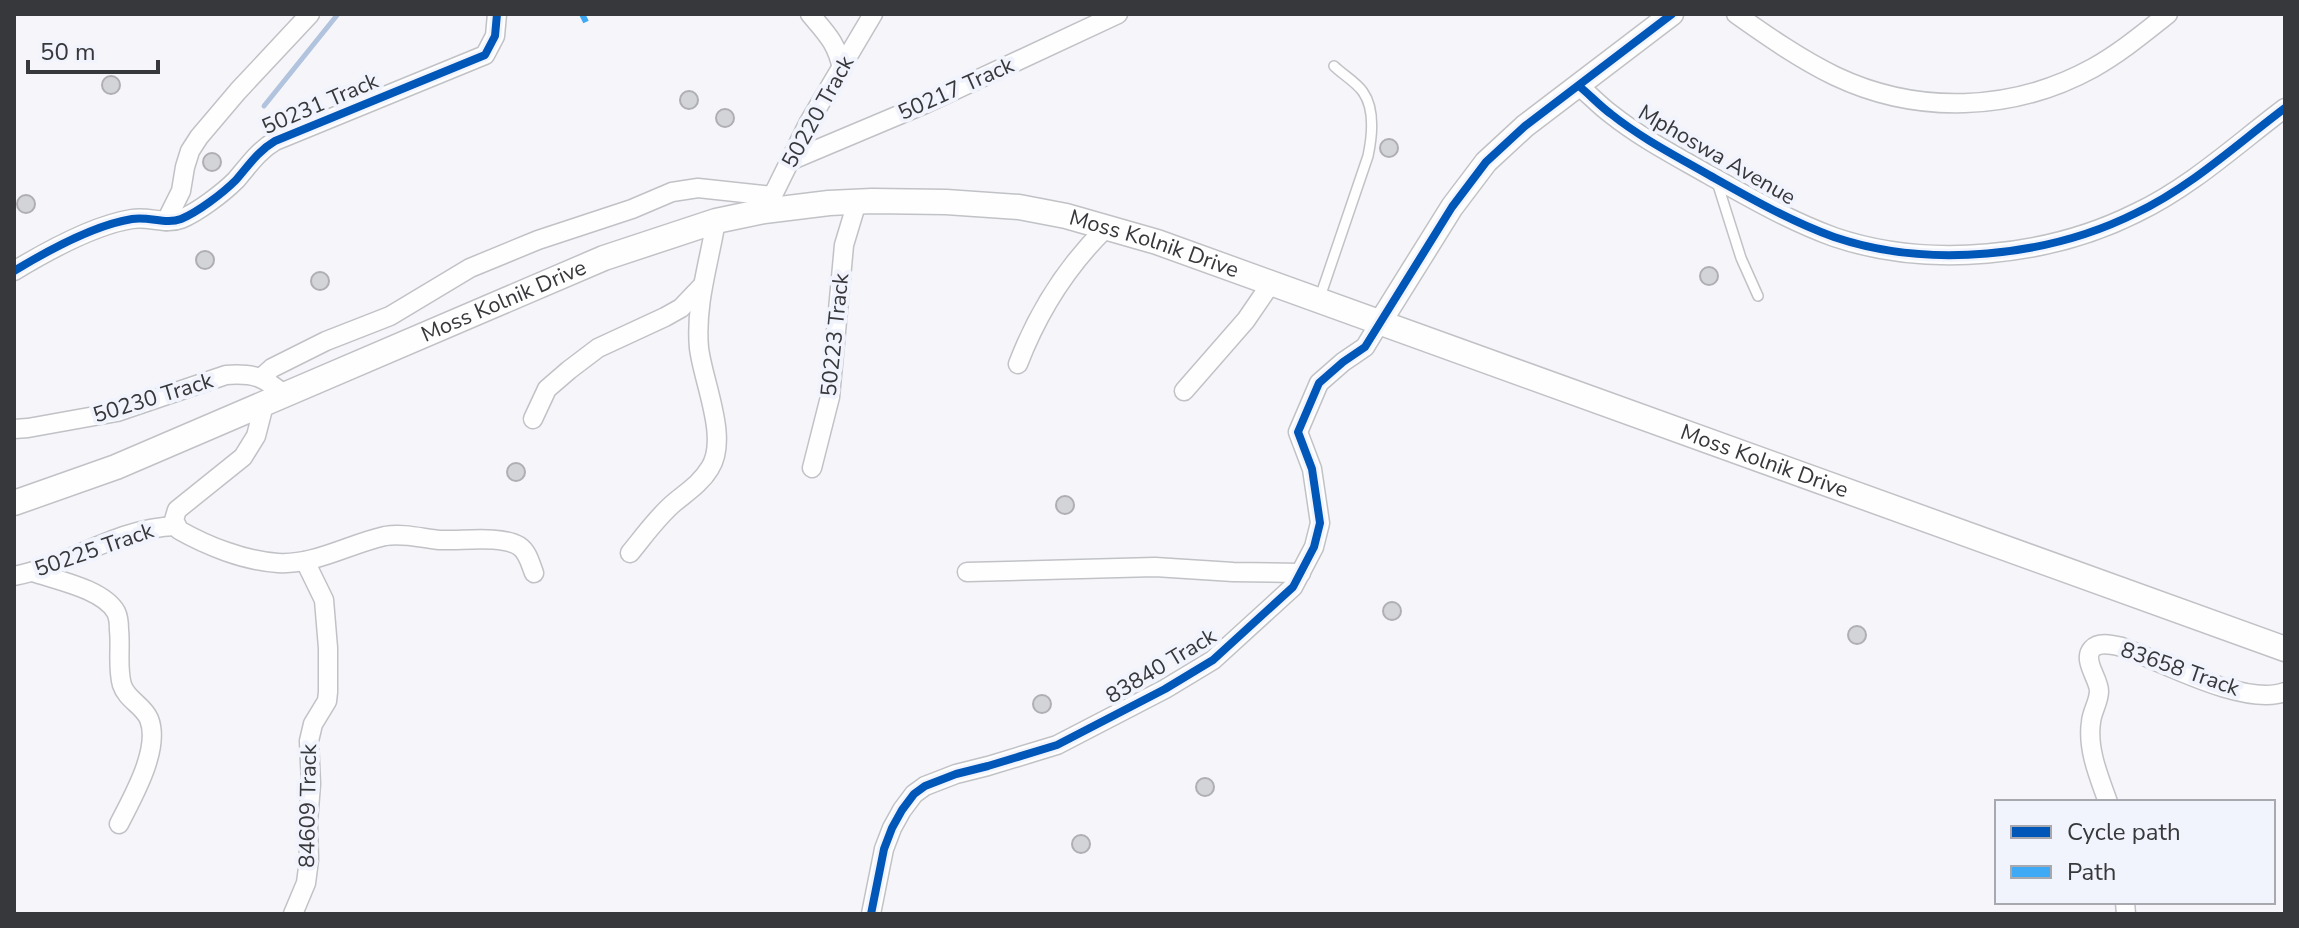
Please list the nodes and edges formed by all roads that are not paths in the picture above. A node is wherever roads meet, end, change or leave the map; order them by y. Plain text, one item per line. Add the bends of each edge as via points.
1 (310, 14) edge
2 (497, 14) edge
3 (810, 14) edge
4 (873, 14) edge
5 (1118, 14) edge
6 (1672, 14) edge
7 (1736, 14) edge
8 (2168, 14) edge
9 (1334, 66) dead end
10 (842, 69) junction
11 (1579, 86) junction
12 (2285, 108) edge
13 (792, 160) junction
14 (1716, 179) junction
15 (857, 202) junction
16 (768, 204) junction
17 (166, 221) junction
18 (716, 221) junction
19 (1106, 228) junction
20 (14, 271) edge
21 (1272, 282) junction
22 (703, 285) junction
23 (1758, 296) dead end
24 (1319, 301) junction
25 (1379, 324) junction
26 (1018, 364) dead end
27 (262, 377) junction
28 (1184, 391) dead end
29 (275, 401) junction
30 (533, 419) dead end
31 (14, 429) edge
32 (812, 468) dead end
33 (14, 503) edge
34 (175, 526) junction
35 (630, 553) dead end
36 (305, 561) junction
37 (33, 572) junction
38 (967, 572) dead end
39 (534, 573) dead end
40 (1301, 573) junction
41 (14, 576) edge
42 (2285, 649) edge
43 (2284, 694) edge
44 (2107, 800) edge
45 (119, 824) dead end
46 (293, 914) edge
47 (871, 914) edge

1 - 17 street via 199,137
2 - 17 street, 50231 Track via 495,36 485,55 275,141 218,195 188,216
3 - 10 street via 839,51
4 - 10 street, 50220 Track
5 - 13 street, 50217 Track
6 - 11 street
7 - 8 street via 1835,75 1904,99 1940,103 2020,97 2052,86 2093,67
9 - 24 lane via 1363,93 1371,141
10 - 13 street, 50220 Track
11 - 14 street, Mphoswa Avenue via 1612,115
11 - 25 street via 1486,162
12 - 14 street, Mphoswa Avenue via 2138,213 2104,228 2007,252 1907,253 1835,237
13 - 16 street, 50220 Track
14 - 23 lane
15 - 16 main road, Moss Kolnik Drive
15 - 19 main road, Moss Kolnik Drive via 1019,207
15 - 32 street, 50223 Track via 844,245 830,397
16 - 18 main road, Moss Kolnik Drive
16 - 27 street via 698,188 672,192 470,268 390,316 326,341
17 - 20 street, 50231 Track via 121,222
18 - 22 street
18 - 29 main road, Moss Kolnik Drive via 604,258
19 - 21 main road, Moss Kolnik Drive
19 - 26 street via 1044,305
21 - 24 main road, Moss Kolnik Drive
21 - 28 street
22 - 30 street via 681,308 598,348 558,379 547,389
22 - 35 street via 698,326 716,455 702,479 673,503
24 - 25 main road, Moss Kolnik Drive
25 - 40 street, 83840 Track via 1365,347 1319,383 1298,432 1312,469 1320,523
25 - 42 main road, Moss Kolnik Drive
27 - 29 street
27 - 31 street, 50230 Track via 226,375 117,412
29 - 33 main road, Moss Kolnik Drive
29 - 34 street via 249,449 181,506
34 - 36 street via 195,539 248,557
34 - 37 street, 50225 Track via 126,534
36 - 39 street via 372,539 412,535 514,543 525,551
36 - 46 street, 84609 Track via 324,600 328,692 309,741 309,860
37 - 41 street, 50225 Track
37 - 45 street via 92,592 116,612 123,690 145,712 150,728 147,761
38 - 40 street via 1155,567
40 - 47 street, 83840 Track via 1237,640 1178,682 1057,745 956,774 914,794 888,838
43 - 44 street, 83658 Track via 2230,689 2122,647 2094,647 2088,657 2099,693 2091,734

